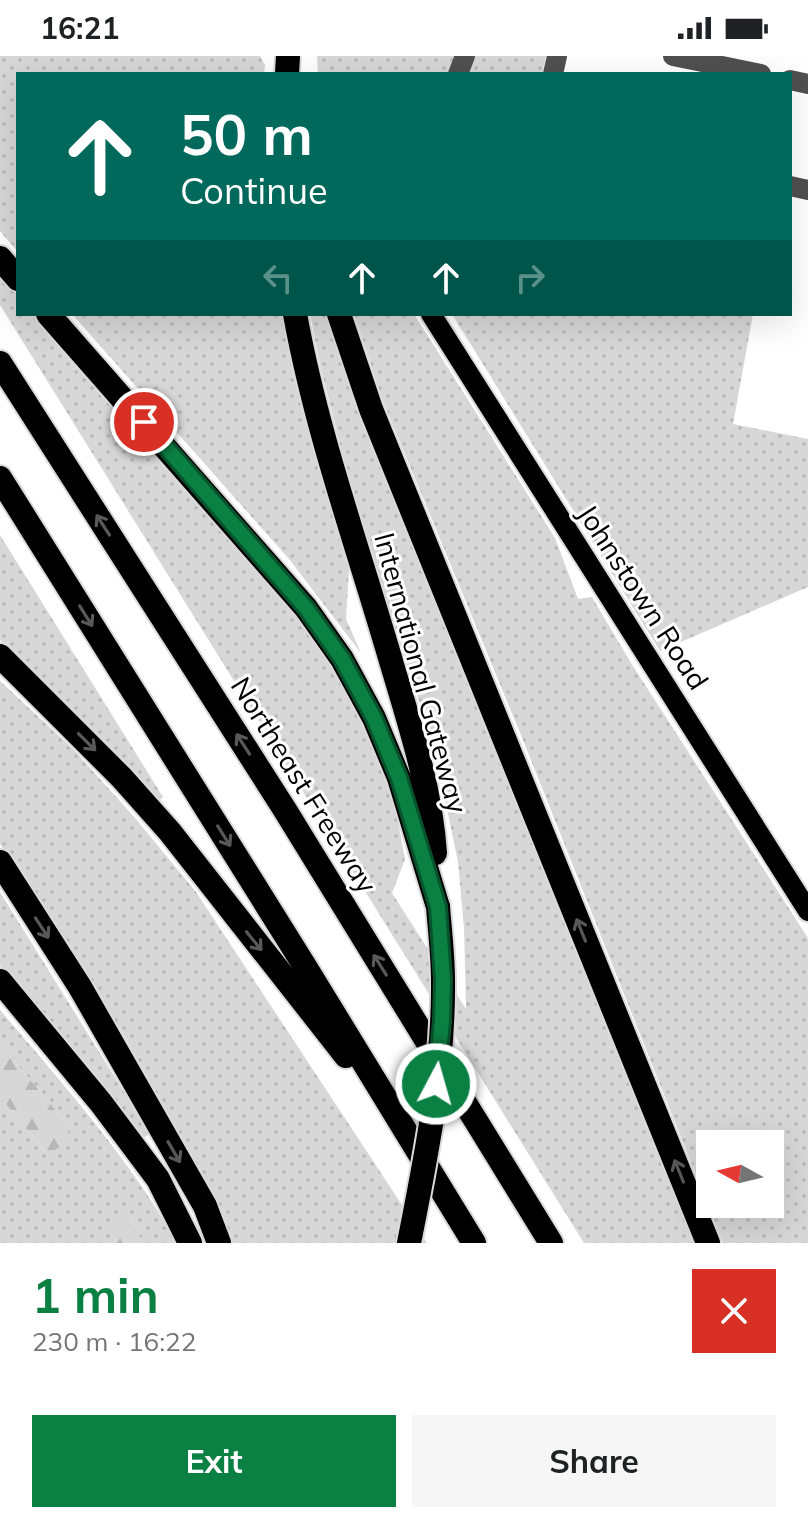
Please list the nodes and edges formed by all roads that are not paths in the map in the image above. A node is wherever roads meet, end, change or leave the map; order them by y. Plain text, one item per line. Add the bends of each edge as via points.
1 (673, 56) edge
2 (751, 72) edge
3 (0, 258) edge
4 (16, 277) edge
5 (50, 316) edge
6 (295, 316) edge
7 (340, 316) edge
8 (432, 316) edge
9 (0, 363) edge
10 (0, 478) edge
11 (0, 656) edge
12 (0, 862) edge
13 (806, 904) edge
14 (438, 907) junction
15 (0, 981) edge
16 (410, 1136) junction
17 (190, 1243) edge
18 (219, 1243) edge
19 (409, 1243) edge
20 (474, 1243) edge
21 (551, 1243) edge
22 (708, 1243) edge

1 - 2 lane
3 - 4 highway
5 - 14 highway via 306,608 342,659 399,778
6 - 14 highway, International Gateway via 323,435 422,772 434,838
22 -> 7 highway via 377,424
8 - 13 main road, Johnstown Road
21 -> 9 highway, Northeast Freeway via 285,810
10 -> 16 highway
11 -> 16 highway via 170,832
12 -> 18 highway via 80,987 205,1206
14 - 19 highway, International Gateway, bridge via 443,980 439,1063
15 - 17 highway via 158,1179
16 - 20 highway

